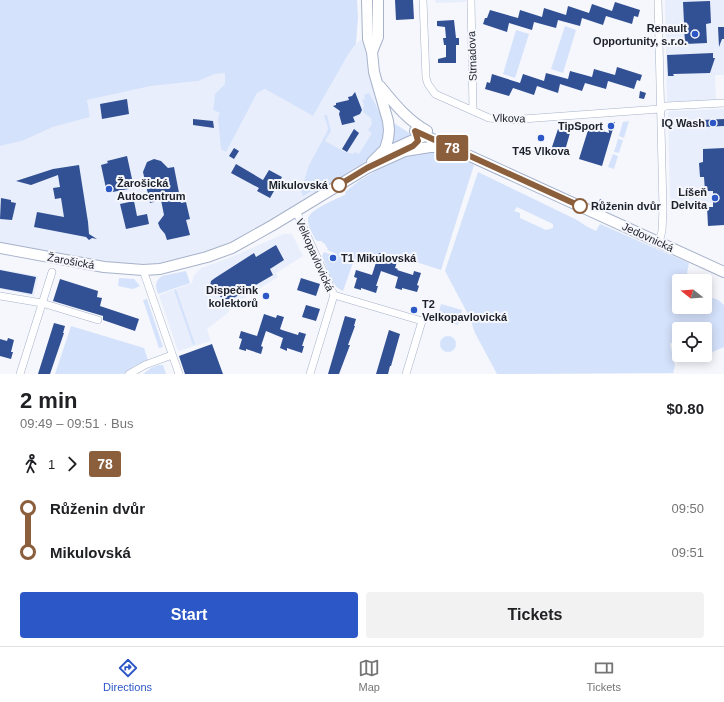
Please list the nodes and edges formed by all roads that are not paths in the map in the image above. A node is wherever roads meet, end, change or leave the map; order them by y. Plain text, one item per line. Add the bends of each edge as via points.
1 (367, 0) edge
2 (378, 0) edge
3 (423, 0) edge
4 (470, 0) edge
5 (658, 0) edge
6 (372, 52) junction
7 (376, 82) junction
8 (724, 103) edge
9 (660, 108) junction
10 (473, 111) junction
11 (423, 136) junction
12 (405, 151) junction
13 (463, 153) junction
14 (367, 168) junction
15 (296, 211) junction
16 (659, 242) junction
17 (0, 248) edge
18 (143, 270) junction
19 (52, 272) dead end
20 (724, 272) edge
21 (334, 295) junction
22 (0, 296) edge
23 (42, 303) junction
24 (98, 320) dead end
25 (172, 355) junction
26 (20, 374) edge
27 (129, 374) edge
28 (179, 374) edge
29 (310, 374) edge
30 (406, 374) edge

1 - 6 main road, Jedovnická via 368,39
2 - 6 main road, Jedovnická via 378,37
3 - 10 street, Vlkova via 428,84 435,94
4 - 10 street, Strnadova
5 - 9 street
6 - 7 main road, Jedovnická
7 - 11 main road, Jedovnická via 389,106
7 - 13 main road, Jedovnická via 399,110 411,120
7 - 14 main road, Jedovnická via 388,121 388,139 385,149
8 - 9 street, Vlkova
9 - 10 street, Vlkova via 509,120 489,118
9 - 16 street via 663,217
11 - 12 main road
11 - 13 main road, Jedovnická
11 - 14 main road via 388,151
12 - 13 main road via 434,147
12 - 14 main road
13 - 16 main road, Jedovnická
14 - 15 main road, Žarošická
15 - 18 main road, Žarošická via 219,253 160,269
15 - 21 street, Velkopavlovická
16 - 20 main road, Jedovnická
17 - 18 main road, Žarošická via 94,266
18 - 25 street
19 - 23 street
21 - 29 street
21 - 30 street, Velkopavlovická via 422,321
22 - 23 street
23 - 24 street
23 - 26 street
25 - 27 street
25 - 28 street

